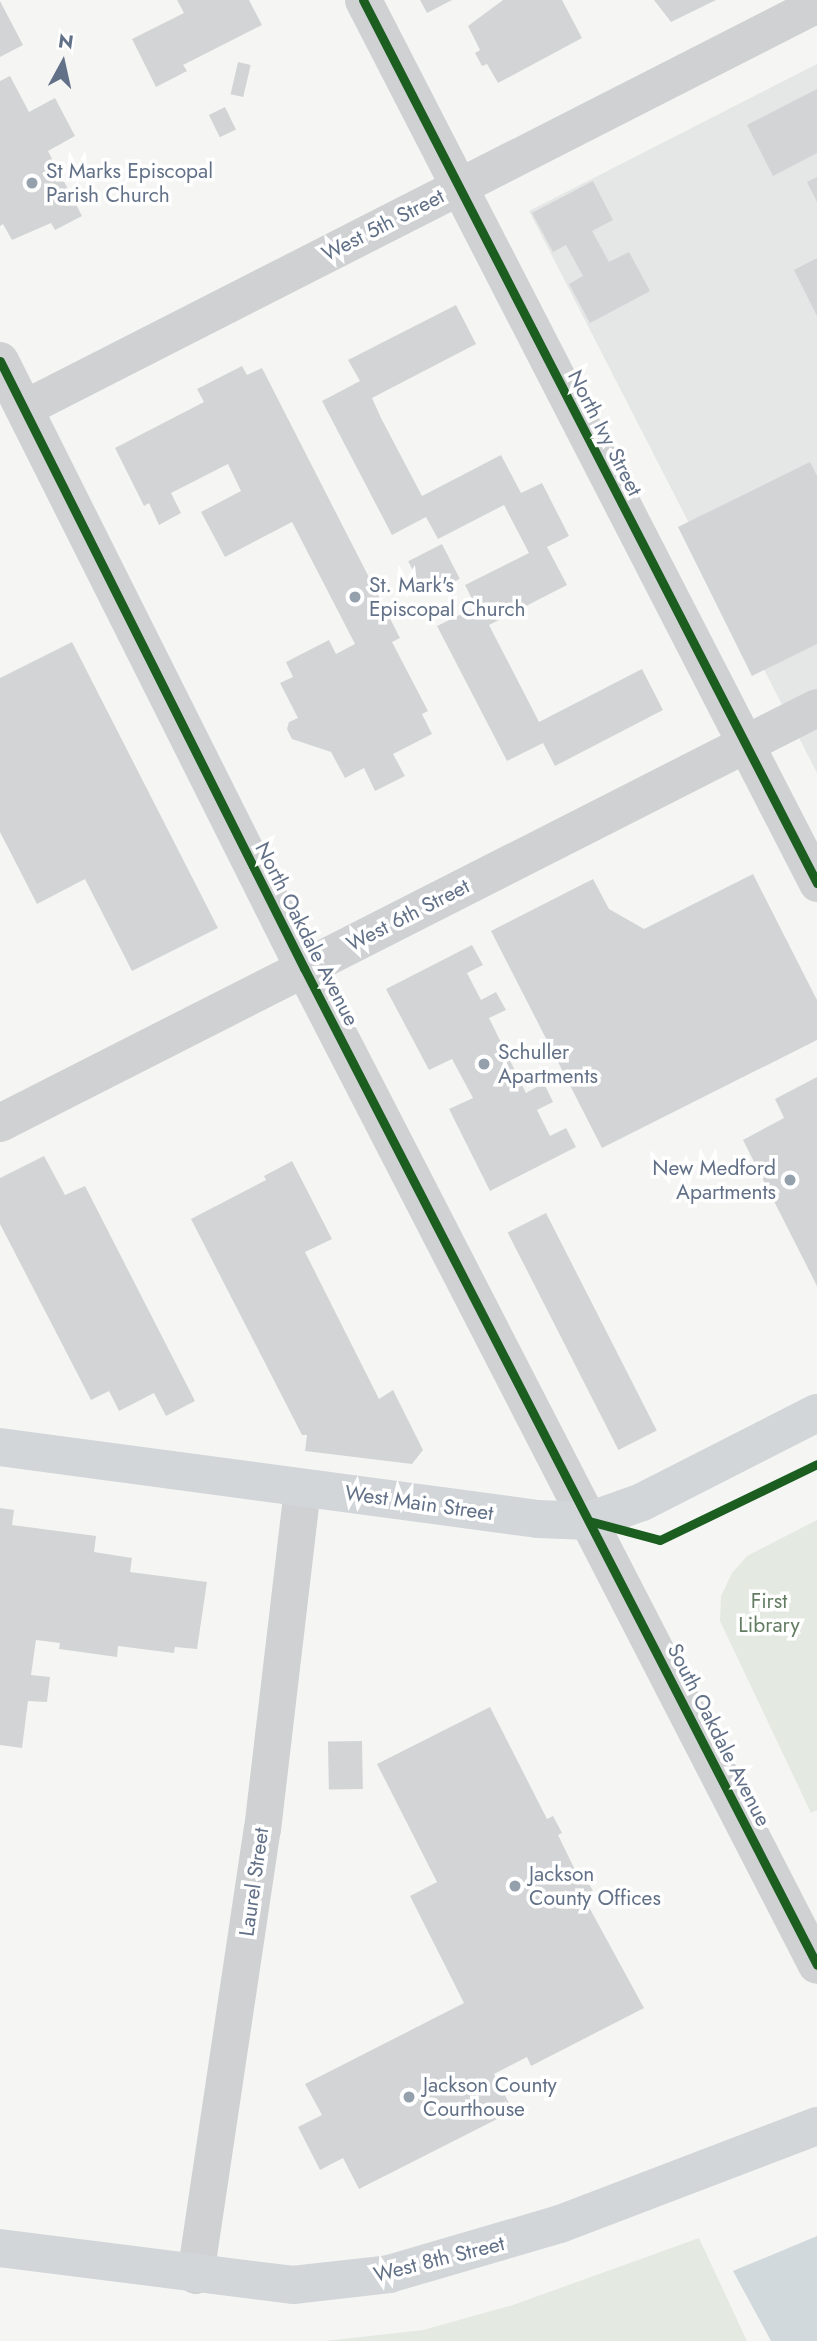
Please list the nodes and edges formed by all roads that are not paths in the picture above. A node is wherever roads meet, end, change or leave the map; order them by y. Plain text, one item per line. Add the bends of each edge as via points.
1 (363, 0) edge
2 (817, 4) edge
3 (459, 186) junction
4 (0, 361) edge
5 (24, 408) junction
6 (817, 708) edge
7 (745, 744) junction
8 (817, 883) edge
9 (304, 968) junction
10 (0, 1123) edge
11 (817, 1413) edge
12 (0, 1447) edge
13 (302, 1487) junction
14 (589, 1521) junction
15 (817, 1965) edge
16 (817, 2126) edge
17 (0, 2248) edge
18 (195, 2275) junction

1 - 3 street, North Ivy Street
2 - 3 street, West 5th Street
3 - 5 street, West 5th Street
3 - 7 street, North Ivy Street
4 - 5 street, North Oakdale Avenue
5 - 9 street, North Oakdale Avenue
6 - 7 street, West 6th Street
7 - 8 street, North Ivy Street
7 - 9 street, West 6th Street
9 - 10 street, West 6th Street
9 - 14 street, North Oakdale Avenue
11 - 14 main road, West Main Street via 642,1503
12 - 13 main road, West Main Street
13 - 14 main road, West Main Street via 538,1519
13 - 18 street, Laurel Street via 262,1829
14 - 15 street, South Oakdale Avenue
16 - 18 main road, West 8th Street via 561,2224 389,2274 293,2285
17 - 18 main road, West 8th Street

